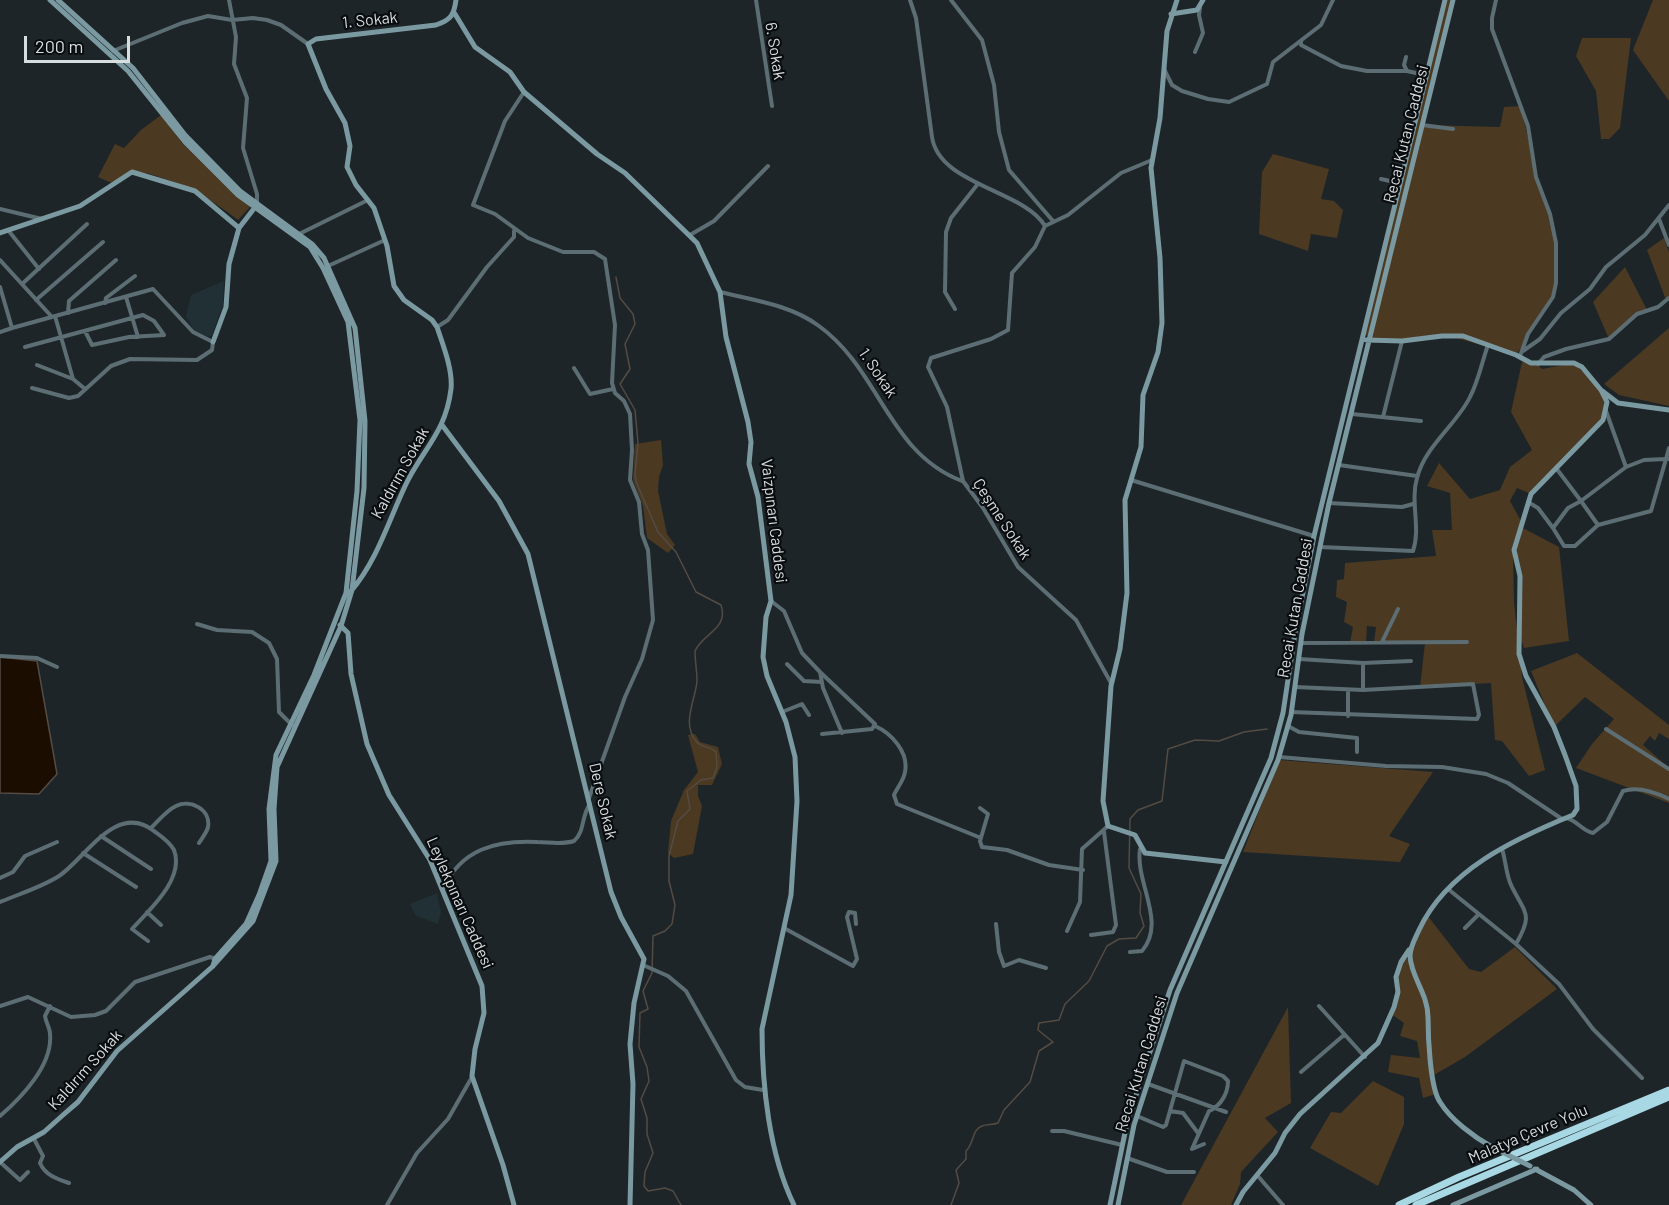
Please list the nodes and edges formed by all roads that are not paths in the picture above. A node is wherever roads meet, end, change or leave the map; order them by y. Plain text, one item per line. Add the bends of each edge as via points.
1 (50, 0) edge
2 (58, 0) edge
3 (229, 0) edge
4 (456, 0) edge
5 (756, 0) edge
6 (910, 0) edge
7 (951, 0) edge
8 (1177, 0) edge
9 (1203, 0) edge
10 (1333, 0) edge
11 (1445, 0) edge
12 (1453, 0) edge
13 (1496, 0) edge
14 (1200, 9) junction
15 (455, 14) junction
16 (1171, 14) junction
17 (232, 20) junction
18 (1301, 41) junction
19 (308, 44) junction
20 (113, 52) junction
21 (1196, 52) dead end
22 (1406, 57) dead end
23 (1164, 68) junction
24 (1407, 71) junction
25 (1425, 75) junction
26 (524, 92) junction
27 (772, 106) dead end
28 (1422, 125) junction
29 (1453, 129) dead end
30 (1152, 160) junction
31 (768, 166) dead end
32 (1381, 179) dead end
33 (1400, 183) junction
34 (976, 185) junction
35 (368, 200) junction
36 (1669, 205) edge
37 (256, 207) junction
38 (0, 209) edge
39 (42, 219) junction
40 (1659, 219) junction
41 (1053, 221) junction
42 (87, 224) dead end
43 (1045, 226) junction
44 (239, 228) junction
45 (8, 230) junction
46 (514, 231) junction
47 (0, 233) edge
48 (690, 235) junction
49 (297, 236) junction
50 (385, 240) junction
51 (103, 242) dead end
52 (1669, 244) edge
53 (0, 260) edge
54 (116, 260) dead end
55 (328, 266) junction
56 (39, 269) junction
57 (135, 276) dead end
58 (22, 284) junction
59 (0, 287) edge
60 (720, 292) junction
61 (126, 297) junction
62 (1669, 298) edge
63 (36, 300) junction
64 (105, 303) junction
65 (955, 309) dead end
66 (68, 313) junction
67 (54, 317) junction
68 (132, 317) junction
69 (437, 327) junction
70 (12, 328) junction
71 (85, 331) junction
72 (0, 332) edge
73 (138, 337) junction
74 (61, 338) junction
75 (1362, 339) junction
76 (1370, 340) junction
77 (1402, 341) junction
78 (213, 342) junction
79 (1488, 344) junction
80 (25, 347) dead end
81 (1522, 354) junction
82 (37, 365) dead end
83 (1538, 365) junction
84 (574, 368) dead end
85 (73, 379) junction
86 (32, 388) dead end
87 (85, 389) junction
88 (613, 389) junction
89 (1601, 390) junction
90 (1669, 410) edge
91 (1606, 411) junction
92 (1352, 414) junction
93 (1383, 417) junction
94 (1421, 420) dead end
95 (442, 425) junction
96 (1669, 448) edge
97 (1667, 459) edge
98 (1339, 465) junction
99 (1626, 467) junction
100 (1556, 468) junction
101 (1417, 476) junction
102 (1131, 480) junction
103 (963, 481) junction
104 (1581, 501) junction
105 (1528, 502) junction
106 (1329, 503) junction
107 (1413, 504) junction
108 (1598, 525) junction
109 (1553, 528) junction
110 (1314, 536) junction
111 (1319, 547) junction
112 (349, 592) junction
113 (771, 601) junction
114 (1398, 609) dead end
115 (197, 624) dead end
116 (339, 624) junction
117 (1382, 642) junction
118 (1467, 642) dead end
119 (1301, 643) junction
120 (0, 656) edge
121 (1299, 659) junction
122 (1411, 661) dead end
123 (1362, 663) junction
124 (787, 664) dead end
125 (57, 667) dead end
126 (820, 672) junction
127 (822, 682) junction
128 (1111, 686) junction
129 (1295, 687) junction
130 (1348, 690) junction
131 (1363, 690) junction
132 (782, 712) junction
133 (1291, 712) junction
134 (809, 715) dead end
135 (1348, 716) junction
136 (293, 726) junction
137 (875, 726) junction
138 (1288, 726) junction
139 (1606, 729) dead end
140 (842, 732) junction
141 (822, 734) dead end
142 (1357, 752) dead end
143 (1279, 757) junction
144 (1669, 769) edge
145 (1669, 799) edge
146 (590, 801) junction
147 (980, 808) dead end
148 (1577, 809) junction
149 (1564, 818) junction
150 (1575, 822) junction
151 (1108, 826) junction
152 (151, 828) junction
153 (1104, 832) junction
154 (101, 836) junction
155 (981, 838) junction
156 (57, 842) dead end
157 (199, 843) dead end
158 (1140, 849) junction
159 (1502, 849) junction
160 (83, 854) junction
161 (1225, 862) junction
162 (1232, 864) junction
163 (151, 869) dead end
164 (1083, 870) junction
165 (0, 878) edge
166 (136, 887) dead end
167 (1448, 889) junction
168 (441, 893) junction
169 (0, 902) edge
170 (147, 912) junction
171 (1478, 915) junction
172 (856, 924) dead end
173 (996, 924) dead end
174 (161, 925) dead end
175 (784, 928) junction
176 (1465, 928) dead end
177 (1067, 931) dead end
178 (1091, 935) dead end
179 (147, 941) dead end
180 (1516, 944) junction
181 (1411, 946) junction
182 (1130, 952) dead end
183 (217, 959) junction
184 (643, 965) junction
185 (1046, 968) dead end
186 (0, 1006) edge
187 (50, 1006) junction
188 (1320, 1006) dead end
189 (1344, 1035) junction
190 (1365, 1057) junction
191 (1301, 1072) dead end
192 (472, 1076) junction
193 (1642, 1078) dead end
194 (1148, 1084) junction
195 (763, 1090) junction
196 (1669, 1090) edge
197 (1175, 1093) junction
198 (1669, 1098) edge
199 (1216, 1108) junction
200 (1170, 1111) junction
201 (1226, 1112) dead end
202 (0, 1116) edge
203 (1137, 1116) junction
204 (1052, 1131) dead end
205 (1198, 1133) junction
206 (34, 1139) junction
207 (1204, 1144) dead end
208 (1122, 1145) junction
209 (1127, 1158) junction
210 (0, 1162) edge
211 (1537, 1169) junction
212 (28, 1172) dead end
213 (1194, 1172) dead end
214 (1257, 1175) junction
215 (69, 1183) dead end
216 (387, 1205) edge
217 (514, 1205) edge
218 (630, 1205) edge
219 (794, 1205) edge
220 (1110, 1205) edge
221 (1118, 1205) edge
222 (1236, 1205) edge
223 (1283, 1205) edge
224 (1399, 1205) edge
225 (1416, 1205) edge
226 (1453, 1205) edge
227 (1592, 1205) edge

1 - 20 street via 74,24
2 - 20 street
3 - 17 street
4 - 15 street
5 - 27 street, 6. Sokak
6 - 34 street via 916,18 933,146 942,160
7 - 41 street via 982,40 1009,170
8 - 16 street
9 - 14 street
10 - 18 street via 1321,25
11 - 25 street, Recai Kutan Caddesi
12 - 28 street, Recai Kutan Caddesi
13 - 81 street via 1492,29 1528,126 1536,177 1556,243 1553,297 1528,334
14 - 16 street
14 - 21 street via 1203,33
15 - 19 street, 1. Sokak via 445,22 427,27 321,39
15 - 26 street, Vaizpınarı Caddesi via 472,45 510,72
16 - 23 street
17 - 19 street via 267,20
17 - 20 street via 214,16 193,19
17 - 37 street via 235,67 247,98 243,148 257,194
18 - 23 street via 1273,63 1267,84 1229,102 1182,91 1172,85
18 - 24 street via 1301,45 1341,66 1367,71
19 - 35 street via 345,123 349,174
20 - 37 street via 133,68 201,152
22 - 24 street
23 - 30 street via 1161,118
24 - 25 street
25 - 33 street, Recai Kutan Caddesi
26 - 46 street via 505,121 473,203 477,209 495,214
26 - 48 street, Vaizpınarı Caddesi via 625,173
28 - 29 street
28 - 76 street, Recai Kutan Caddesi
30 - 41 street via 1121,173 1068,215
30 - 102 street via 1162,323 1158,352 1143,394 1143,437
31 - 48 street via 714,221
32 - 33 street
33 - 75 street, Recai Kutan Caddesi
34 - 43 street via 998,192 1037,216
34 - 65 street via 947,226 944,286
35 - 49 street
35 - 50 street
36 - 40 street
37 - 44 street
37 - 49 street
38 - 39 street
39 - 44 street via 80,206 132,172 195,191
39 - 45 street
40 - 52 street
40 - 81 street via 1606,267 1590,289
41 - 43 street
42 - 56 street
43 - 103 street, Çeşme Sokak via 1035,247 1012,273 1008,330 928,362 947,407
44 - 78 street via 230,264 226,307
45 - 47 street
45 - 56 street
46 - 69 street via 514,237 453,315
46 - 88 street via 558,250 594,252 605,259 615,325
48 - 60 street, Vaizpınarı Caddesi
49 - 55 street via 318,249
49 - 112 street via 316,254 348,322 360,420
50 - 55 street
50 - 69 street via 395,290
51 - 63 street
53 - 58 street
54 - 66 street via 69,301
55 - 112 street via 353,320 365,421 364,488
56 - 58 street
57 - 64 street via 106,298
58 - 63 street
59 - 70 street
60 - 103 street, 1. Sokak via 781,307 822,328 854,359 920,456
60 - 113 street, Vaizpınarı Caddesi via 726,337 750,434 749,464 758,497
61 - 64 street
61 - 68 street
61 - 78 street via 153,289 193,332
62 - 83 street via 1658,308 1637,314 1608,339 1566,349 1545,357
63 - 67 street
64 - 66 street
66 - 67 street
67 - 70 street
67 - 74 street
68 - 71 street
68 - 73 street
68 - 73 street via 147,316 164,335
69 - 95 street, Kaldırım Sokak via 451,384
70 - 72 street
71 - 73 street via 92,345
71 - 74 street
74 - 80 street
74 - 85 street
75 - 76 street
75 - 110 street, Recai Kutan Caddesi
76 - 77 street
76 - 92 street, Recai Kutan Caddesi
77 - 79 street via 1463,336
77 - 93 street
78 - 87 street via 212,350 197,360 120,362
79 - 81 street
79 - 101 street via 1470,399 1437,439
81 - 83 street
82 - 85 street
83 - 89 street via 1574,363
84 - 88 street via 590,394
85 - 87 street
86 - 87 street via 69,398
88 - 146 street via 630,414 630,480 639,502 648,550 652,620 642,659
89 - 90 street via 1618,403
89 - 91 street via 1607,402
91 - 99 street
91 - 100 street via 1595,431
92 - 93 street
92 - 98 street, Recai Kutan Caddesi
93 - 94 street
95 - 112 street, Kaldırım Sokak via 415,468 377,548
95 - 146 street, Dere Sokak via 500,501 528,554
96 - 97 street
97 - 99 street via 1644,460
97 - 108 street via 1651,511
98 - 101 street
98 - 106 street, Recai Kutan Caddesi
99 - 104 street
100 - 104 street
100 - 105 street via 1539,483
101 - 107 street
102 - 110 street
102 - 128 street via 1124,508 1127,592
103 - 128 street, Çeşme Sokak via 1018,567 1076,620
104 - 108 street
104 - 109 street via 1568,508
105 - 109 street via 1538,508
105 - 148 street via 1514,550 1520,581 1519,654 1565,755 1576,786
106 - 107 street via 1402,507
106 - 111 street, Recai Kutan Caddesi
107 - 111 street via 1413,550
108 - 109 street via 1575,546 1564,546
110 - 161 street, Recai Kutan Caddesi via 1283,713 1271,758
111 - 119 street, Recai Kutan Caddesi
112 - 116 street, Kaldırım Sokak
113 - 126 street via 784,611 802,653
113 - 132 street, Vaizpınarı Caddesi via 763,657 770,687
114 - 117 street
115 - 136 street via 217,630 252,632 269,643 277,659 279,712
116 - 136 street, Kaldırım Sokak
116 - 168 street, Leylekpınarı Caddesi via 348,633 351,674 367,744 389,795 430,860
117 - 118 street
117 - 119 street
119 - 121 street, Recai Kutan Caddesi
120 - 125 street via 37,658
121 - 123 street
121 - 129 street, Recai Kutan Caddesi
122 - 123 street
123 - 131 street
124 - 127 street via 804,681
126 - 127 street
126 - 137 street
127 - 140 street
128 - 151 street via 1103,801
129 - 130 street
129 - 133 street, Recai Kutan Caddesi
130 - 131 street
130 - 135 street
131 - 135 street via 1473,684 1479,715 1477,719
132 - 134 street via 802,704
132 - 175 street, Vaizpınarı Caddesi via 795,757 797,801 794,866
133 - 135 street
133 - 138 street, Recai Kutan Caddesi
136 - 183 street, Kaldırım Sokak via 277,767 274,870 253,921
137 - 140 street
137 - 155 street via 887,731 903,752 905,772 894,795 897,804
138 - 142 street via 1299,732 1357,738
138 - 143 street, Recai Kutan Caddesi
139 - 144 street
140 - 141 street
143 - 149 street via 1442,767 1486,774
143 - 162 street, Recai Kutan Caddesi
145 - 150 street via 1631,788 1619,796 1600,829 1593,833
146 - 168 street via 579,837 574,841 506,841 477,850 454,869
146 - 184 street, Dere Sokak via 611,892 642,953
147 - 155 street via 988,814
148 - 149 street
148 - 150 street
149 - 150 street
149 - 159 street
151 - 153 street
151 - 158 street via 1132,833
152 - 154 street via 123,825
152 - 157 street via 174,807 193,805 206,813 208,820 208,829
152 - 170 street via 169,843 175,861 170,883
153 - 164 street via 1082,849
153 - 178 street via 1116,925 1113,932
154 - 160 street
154 - 163 street
155 - 164 street via 982,847
156 - 165 street via 25,856 13,872
158 - 161 street via 1149,855
158 - 182 street via 1139,861 1152,919 1151,941 1142,951
159 - 167 street via 1468,870
159 - 180 street via 1511,885 1527,913 1525,928
160 - 166 street
160 - 169 street via 59,876
161 - 162 street
161 - 208 street, Recai Kutan Caddesi via 1170,990
162 - 194 street, Recai Kutan Caddesi via 1177,993
164 - 177 street via 1079,908
167 - 171 street
167 - 181 street via 1435,902
168 - 192 street, Leylekpınarı Caddesi via 483,991 484,1013
170 - 174 street
170 - 179 street via 132,929
171 - 176 street
171 - 180 street
172 - 175 street via 855,913 849,912 857,959 853,966
173 - 185 street via 1004,966 1019,960
175 - 195 street, Vaizpınarı Caddesi via 762,1029
180 - 193 street via 1559,984 1593,1029
181 - 190 street via 1396,977 1394,1007 1378,1043
181 - 211 street, bridge via 1412,967 1426,1000 1427,1041 1440,1103 1492,1147
183 - 187 street via 210,957 135,982 106,1011 95,1015 71,1017
183 - 206 street, Kaldırım Sokak via 117,1051 78,1102
184 - 195 street via 668,976 686,991 736,1080 745,1087
184 - 218 street via 630,1044
186 - 187 street via 28,997
187 - 202 street via 45,1016 50,1037 41,1067
188 - 189 street
189 - 190 street
189 - 191 street
190 - 214 street via 1300,1114
192 - 216 street via 453,1112 417,1153
192 - 217 street, Leylekpınarı Caddesi
194 - 197 street
194 - 203 street, Recai Kutan Caddesi
195 - 219 street, Vaizpınarı Caddesi via 778,1159
196 - 224 highway, Malatya Çevre Yolu
197 - 199 street
197 - 199 street via 1182,1067 1188,1062 1228,1081 1228,1090
197 - 200 street
198 - 225 highway, Malatya Çevre Yolu
199 - 201 street
199 - 205 street via 1209,1111
200 - 203 street via 1163,1127
200 - 205 street via 1183,1113
203 - 209 street, Recai Kutan Caddesi
204 - 208 street
205 - 207 street via 1192,1149
206 - 210 street, Kaldırım Sokak
206 - 215 street via 43,1156 39,1163 42,1168
208 - 220 street, Recai Kutan Caddesi
209 - 213 street via 1167,1172
209 - 221 street, Recai Kutan Caddesi
210 - 212 street via 20,1180
211 - 226 street
211 - 227 street
214 - 222 street
214 - 223 street

